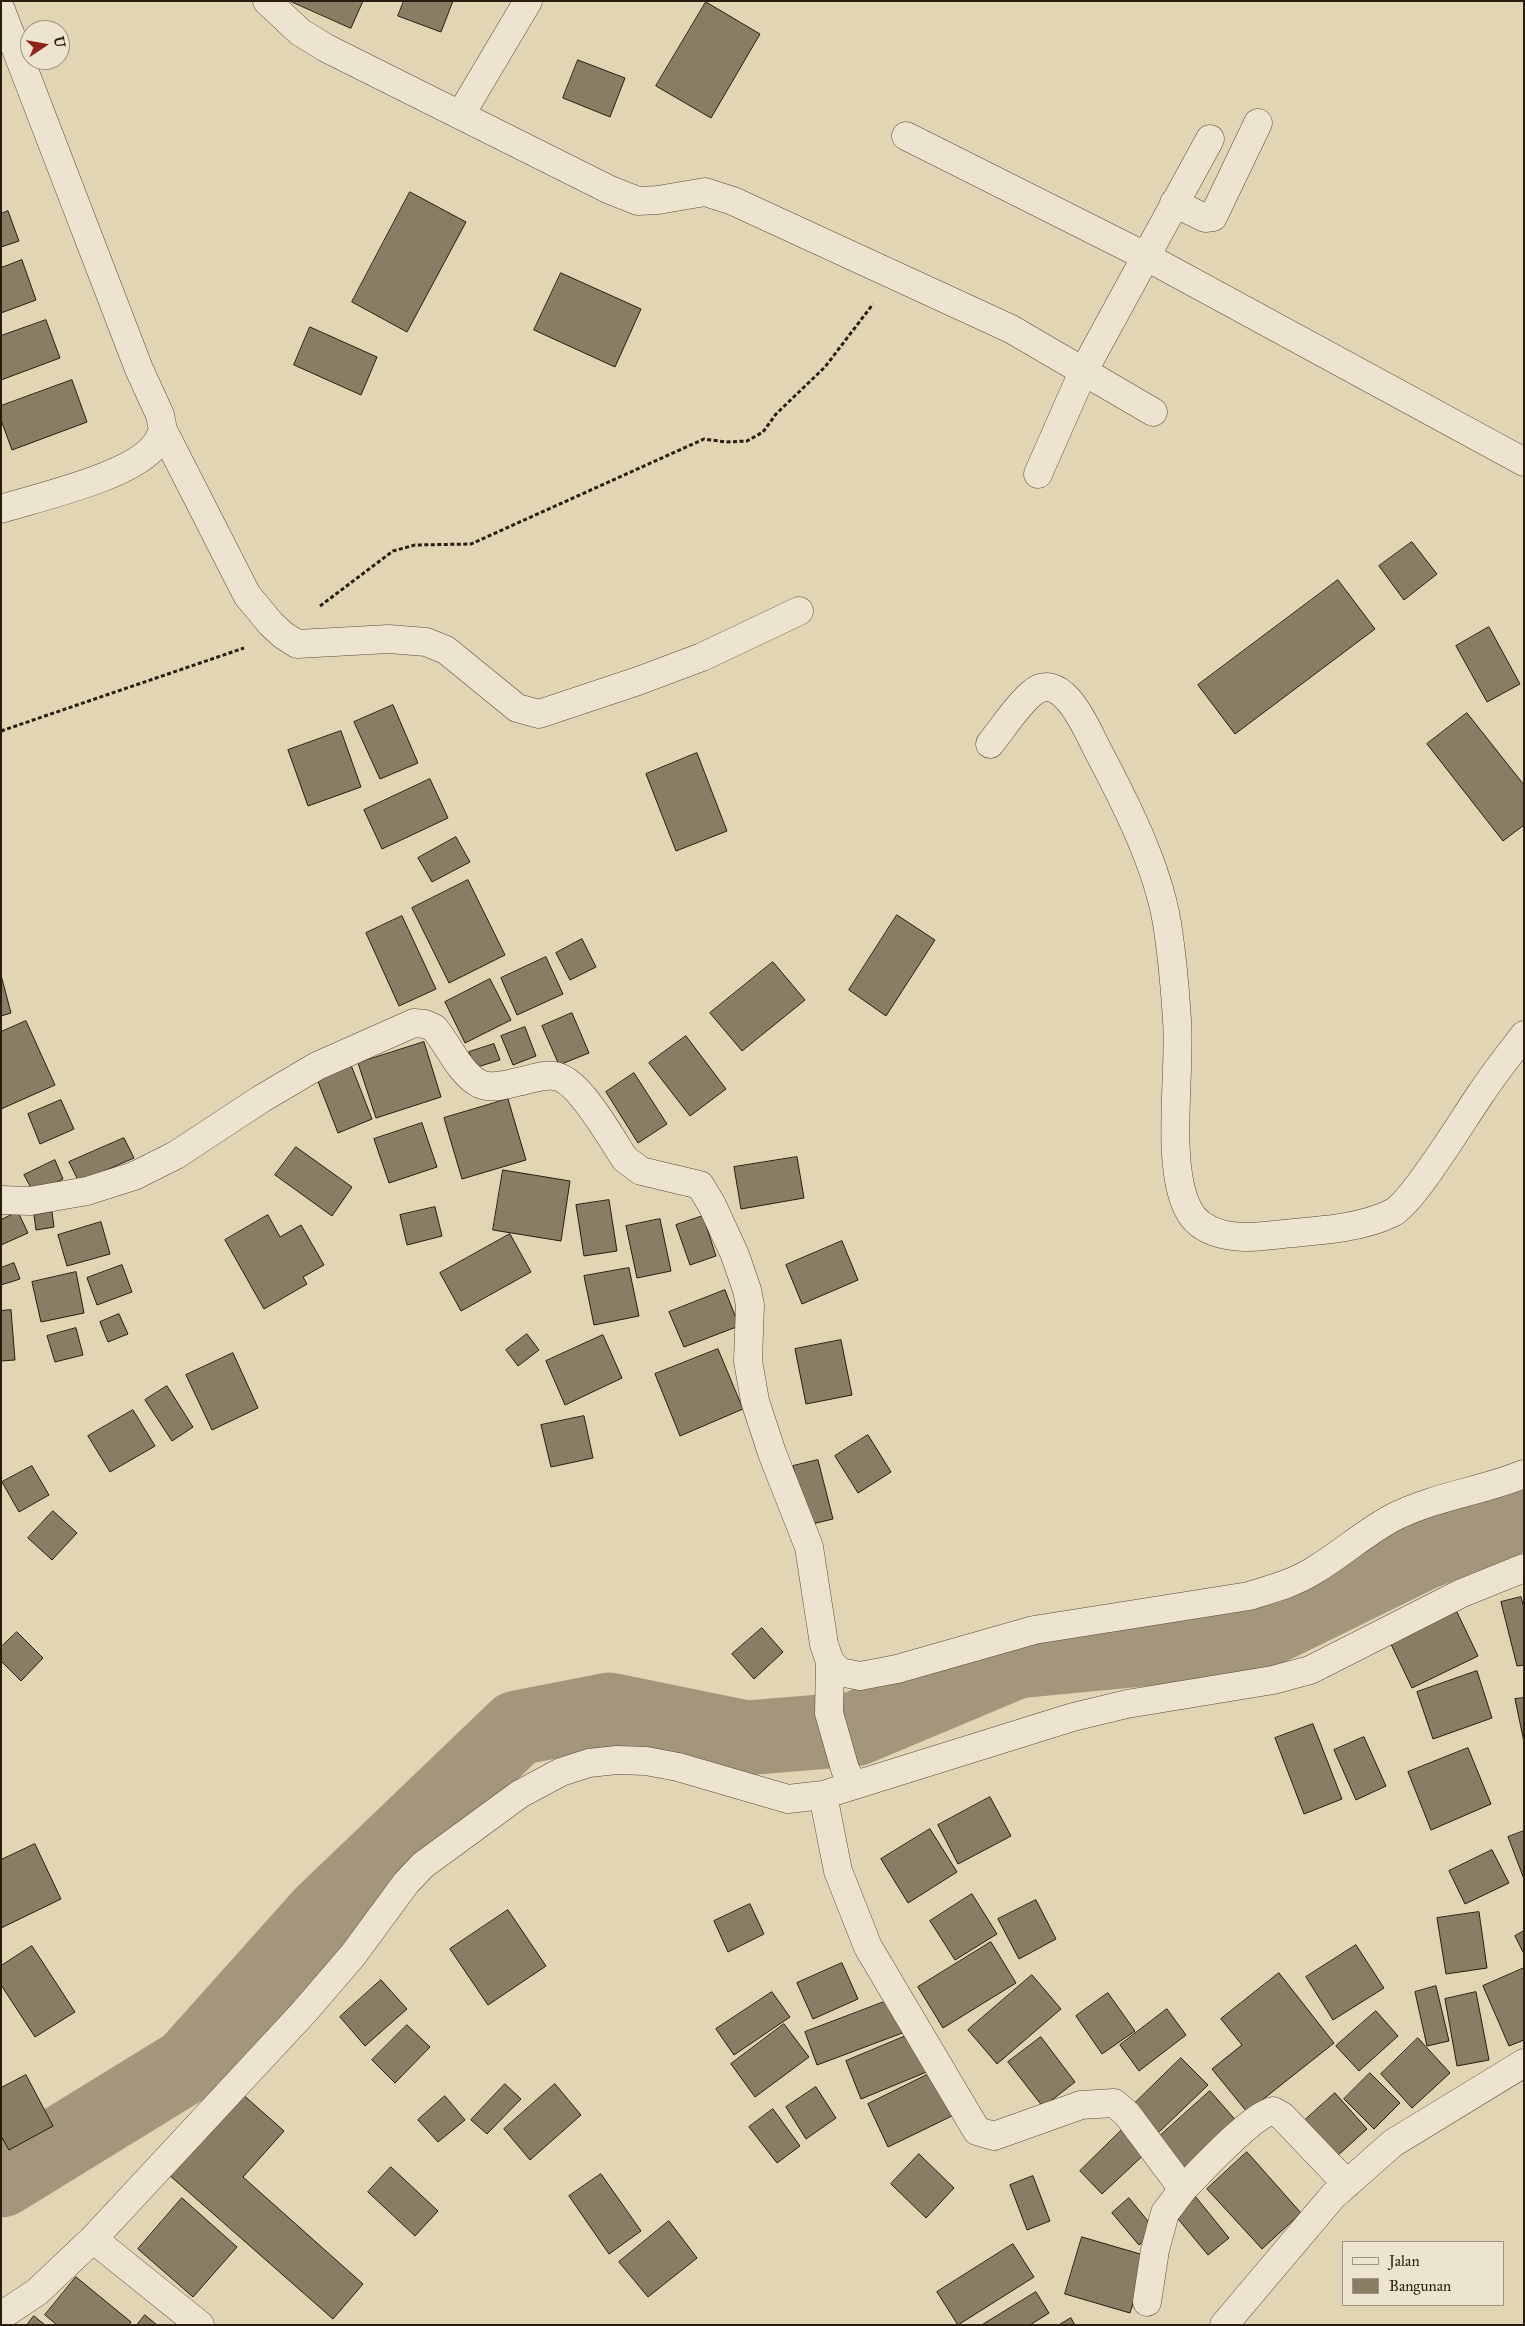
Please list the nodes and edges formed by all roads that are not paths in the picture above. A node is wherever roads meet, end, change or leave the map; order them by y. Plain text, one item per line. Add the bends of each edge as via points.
1 (267, 1) edge
2 (528, 1) edge
3 (1, 10) edge
4 (461, 114) junction
5 (1258, 123) dead end
6 (906, 136) dead end
7 (1210, 139) dead end
8 (1174, 203) junction
9 (1145, 256) junction
10 (1083, 372) junction
11 (1153, 412) dead end
12 (163, 430) junction
13 (1524, 462) edge
14 (1038, 474) dead end
15 (1, 508) edge
16 (799, 611) dead end
17 (990, 744) dead end
18 (1524, 1035) edge
19 (1, 1200) edge
20 (1524, 1474) edge
21 (1524, 1568) edge
22 (830, 1662) junction
23 (849, 1776) junction
24 (823, 1795) junction
25 (1524, 2062) edge
26 (1347, 2184) junction
27 (1183, 2189) junction
28 (93, 2239) junction
29 (1147, 2302) dead end
30 (1, 2316) edge
31 (200, 2325) edge
32 (1224, 2325) edge

1 - 4 street via 300,32 326,48
2 - 4 street
3 - 12 street via 139,369 160,415
4 - 10 street via 638,201 689,193 716,194 1011,329
5 - 8 street via 1214,217 1204,218
6 - 9 street
7 - 8 street
8 - 9 street
9 - 10 street
9 - 13 street
10 - 11 street
10 - 14 street
12 - 15 street via 151,449 100,480
12 - 16 street via 247,595 283,635 297,644 389,639 426,642 446,650 517,708 539,714 638,681 702,657
17 - 18 street via 1032,693 1044,687 1054,688 1077,710 1120,794 1151,869 1167,921 1177,1022 1176,1170 1189,1212 1201,1227 1212,1232 1254,1237 1366,1223 1402,1208
19 - 22 street via 30,1200 88,1191 134,1176 176,1155 317,1066 414,1023 434,1028 470,1076 483,1085 505,1085 545,1076 565,1080 582,1097 633,1167 700,1185 735,1255 750,1305 750,1380 772,1453 809,1546 824,1644
20 - 22 street via 1503,1483 1423,1504 1398,1515 1356,1539 1312,1572 1249,1596 1034,1630 897,1669 860,1676 840,1672
21 - 23 street via 1462,1594 1310,1670 1273,1680 1127,1704
22 - 23 street via 829,1713
23 - 24 street
24 - 27 street via 838,1871 868,1947 978,2131 994,2136 1081,2105 1114,2103 1127,2114
24 - 28 street via 788,1799 678,1766 646,1760 589,1763 561,1772 520,1794 423,1865 406,1883 354,1955 304,2012
25 - 26 street via 1393,2143
26 - 27 street via 1282,2116 1273,2111 1265,2112 1250,2124
26 - 32 street via 1333,2196
27 - 29 street via 1164,2213
28 - 30 street via 37,2292
28 - 31 street

